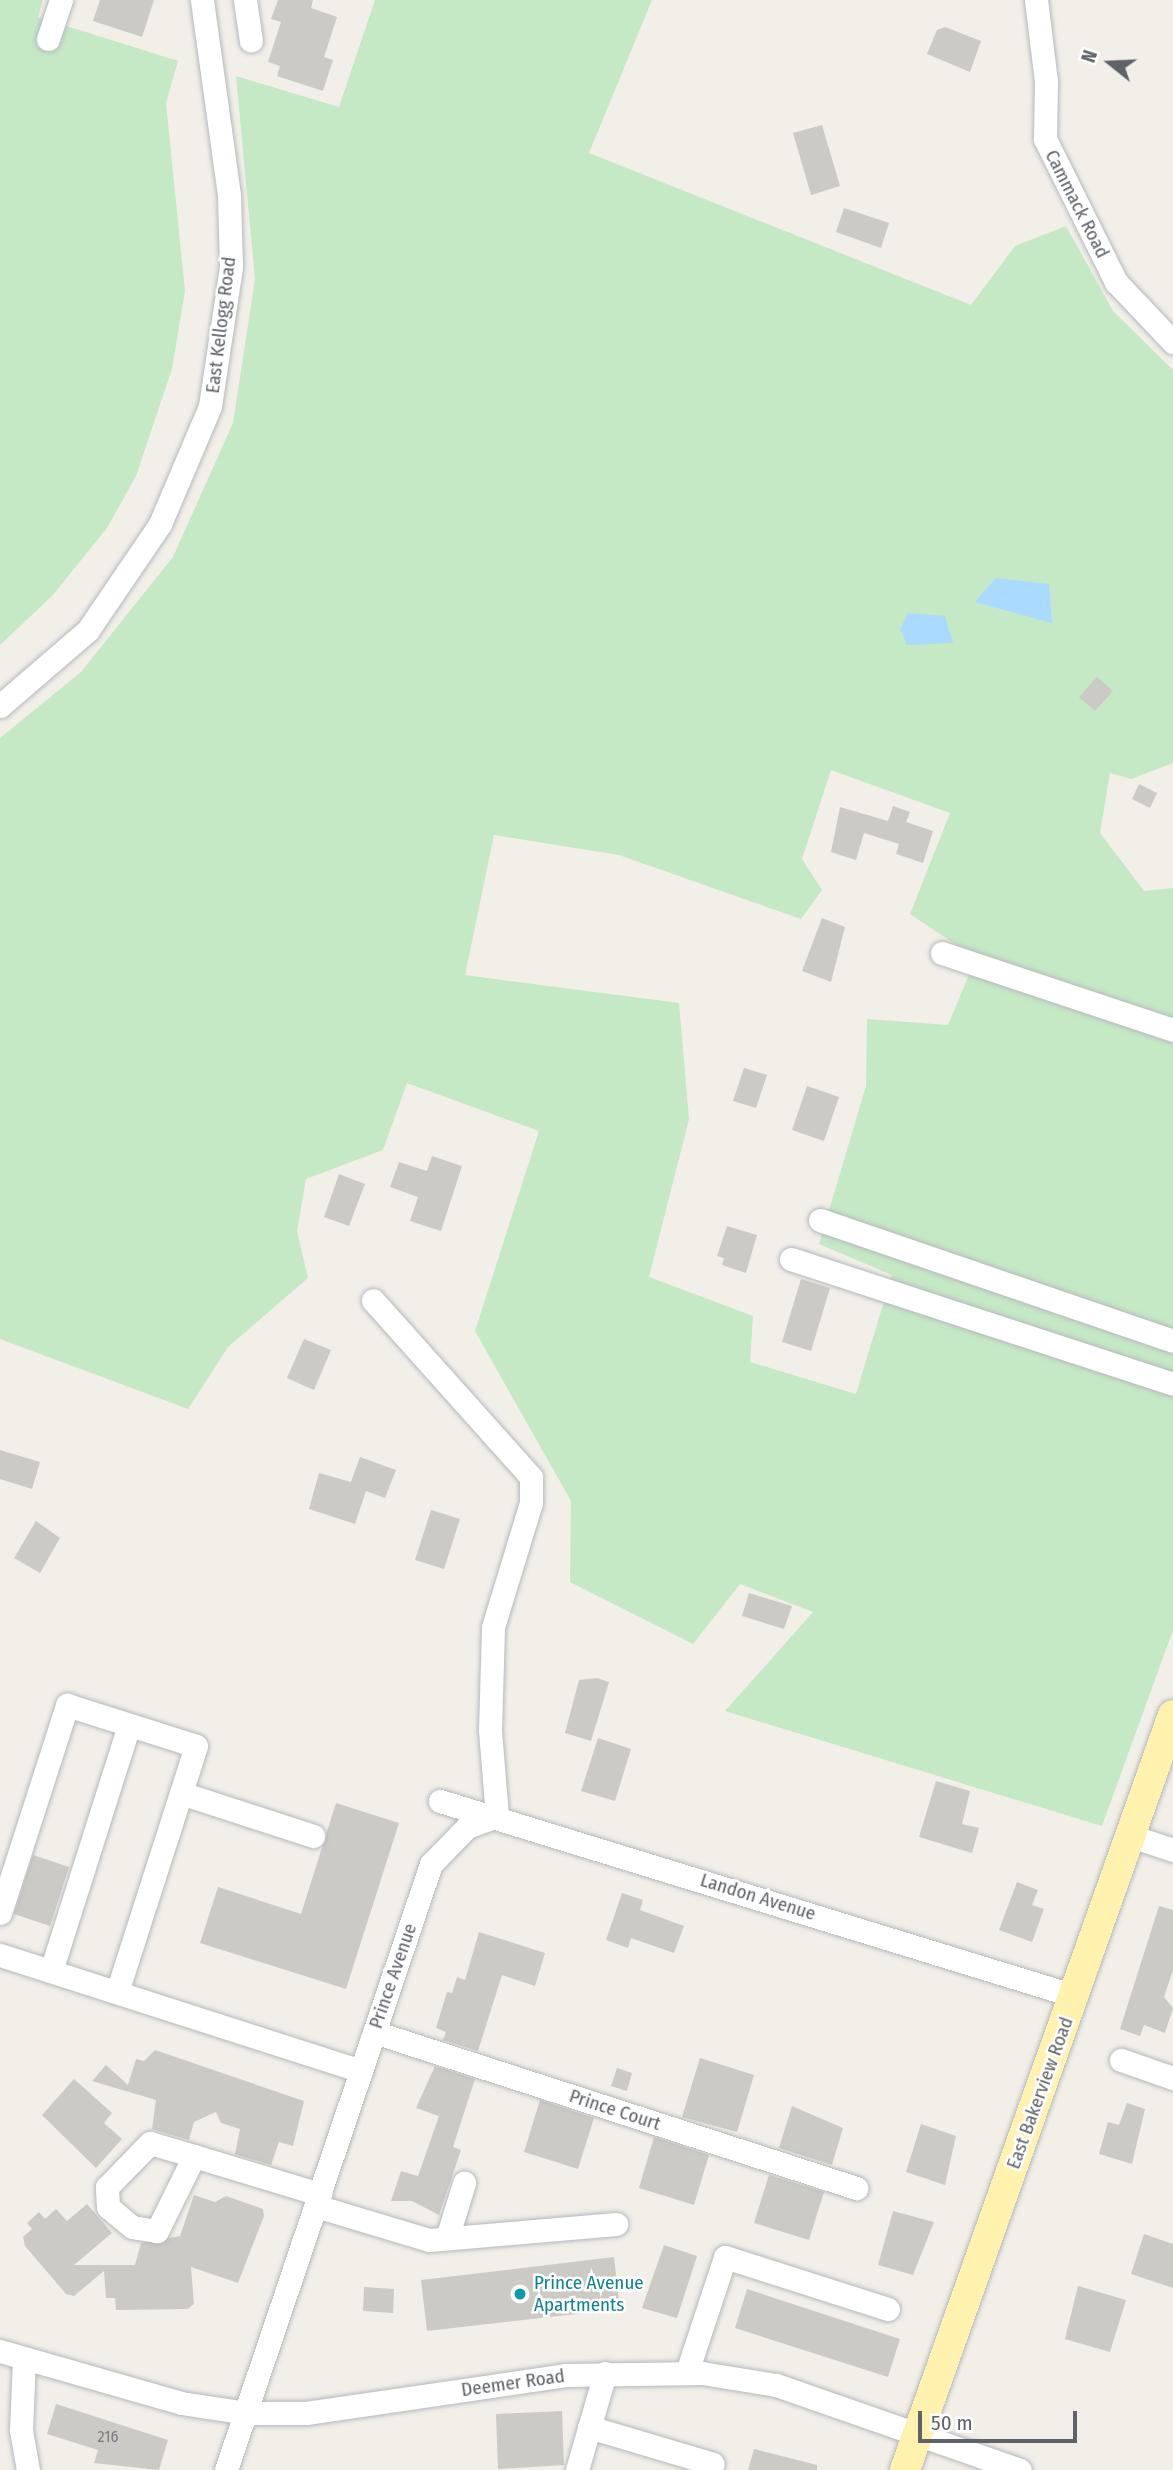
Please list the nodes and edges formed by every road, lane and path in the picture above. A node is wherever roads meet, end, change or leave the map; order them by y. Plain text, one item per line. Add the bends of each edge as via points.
1 (61, 0) edge
2 (202, 0) edge
3 (245, 0) edge
4 (1036, 0) edge
5 (48, 39) dead end
6 (251, 41) dead end
7 (1173, 342) edge
8 (0, 706) edge
9 (942, 953) dead end
10 (1173, 1030) edge
11 (820, 1220) dead end
12 (791, 1259) dead end
13 (373, 1300) dead end
14 (1173, 1342) edge
15 (1173, 1384) edge
16 (1173, 1716) edge
17 (130, 1725) junction
18 (181, 1793) junction
19 (440, 1801) dead end
20 (497, 1816) junction
21 (313, 1836) dead end
22 (1131, 1836) junction
23 (1173, 1850) edge
24 (0, 1913) edge
25 (0, 1955) edge
26 (51, 1971) junction
27 (117, 1992) junction
28 (1075, 1996) junction
29 (374, 2032) junction
30 (1121, 2060) dead end
31 (361, 2071) junction
32 (1173, 2078) edge
33 (194, 2156) dead end
34 (464, 2183) dead end
35 (856, 2188) dead end
36 (318, 2200) junction
37 (616, 2224) dead end
38 (447, 2238) junction
39 (888, 2309) dead end
40 (0, 2351) edge
41 (24, 2359) junction
42 (687, 2372) junction
43 (605, 2373) junction
44 (246, 2413) junction
45 (589, 2427) junction
46 (917, 2435) junction
47 (713, 2464) dead end
48 (28, 2470) edge
49 (226, 2470) edge
50 (577, 2470) edge
51 (905, 2470) edge
52 (1020, 2470) edge

1 - 5 street
2 - 8 street, East Kellogg Road via 229,195 231,255 210,406 160,524 88,630
3 - 6 street
4 - 7 street, Cammack Road via 1046,82 1045,139 1116,282
9 - 10 street
11 - 14 street
12 - 15 street
13 - 20 street via 514,1450 531,1476 531,1503 493,1627 490,1731
16 - 22 main road, East Bakerview Road
17 - 18 street via 196,1746
17 - 24 street via 66,1705
17 - 26 street
18 - 21 street
18 - 27 street
19 - 20 street, Landon Avenue
20 - 28 street, Landon Avenue
20 - 29 street, Prince Avenue via 467,1828 431,1864
22 - 23 street
22 - 28 main road, East Bakerview Road
25 - 26 street
26 - 27 street
27 - 31 street
28 - 46 main road, East Bakerview Road
29 - 31 street, Prince Avenue
29 - 35 street, Prince Court
30 - 32 street
31 - 36 street, Prince Avenue
33 - 36 street
34 - 38 street
36 - 38 street via 429,2240
36 - 44 street, Prince Avenue
37 - 38 street
39 - 42 street via 725,2256
40 - 41 street, Deemer Road
41 - 44 street, Deemer Road via 181,2403
41 - 48 street via 20,2430
42 - 43 street, Deemer Road
42 - 46 street, Deemer Road via 776,2385
43 - 44 street, Deemer Road via 306,2413
43 - 45 street
44 - 49 street, Prince Avenue
45 - 47 street
45 - 50 street
46 - 51 main road, East Bakerview Road
46 - 52 street, Deemer Road

